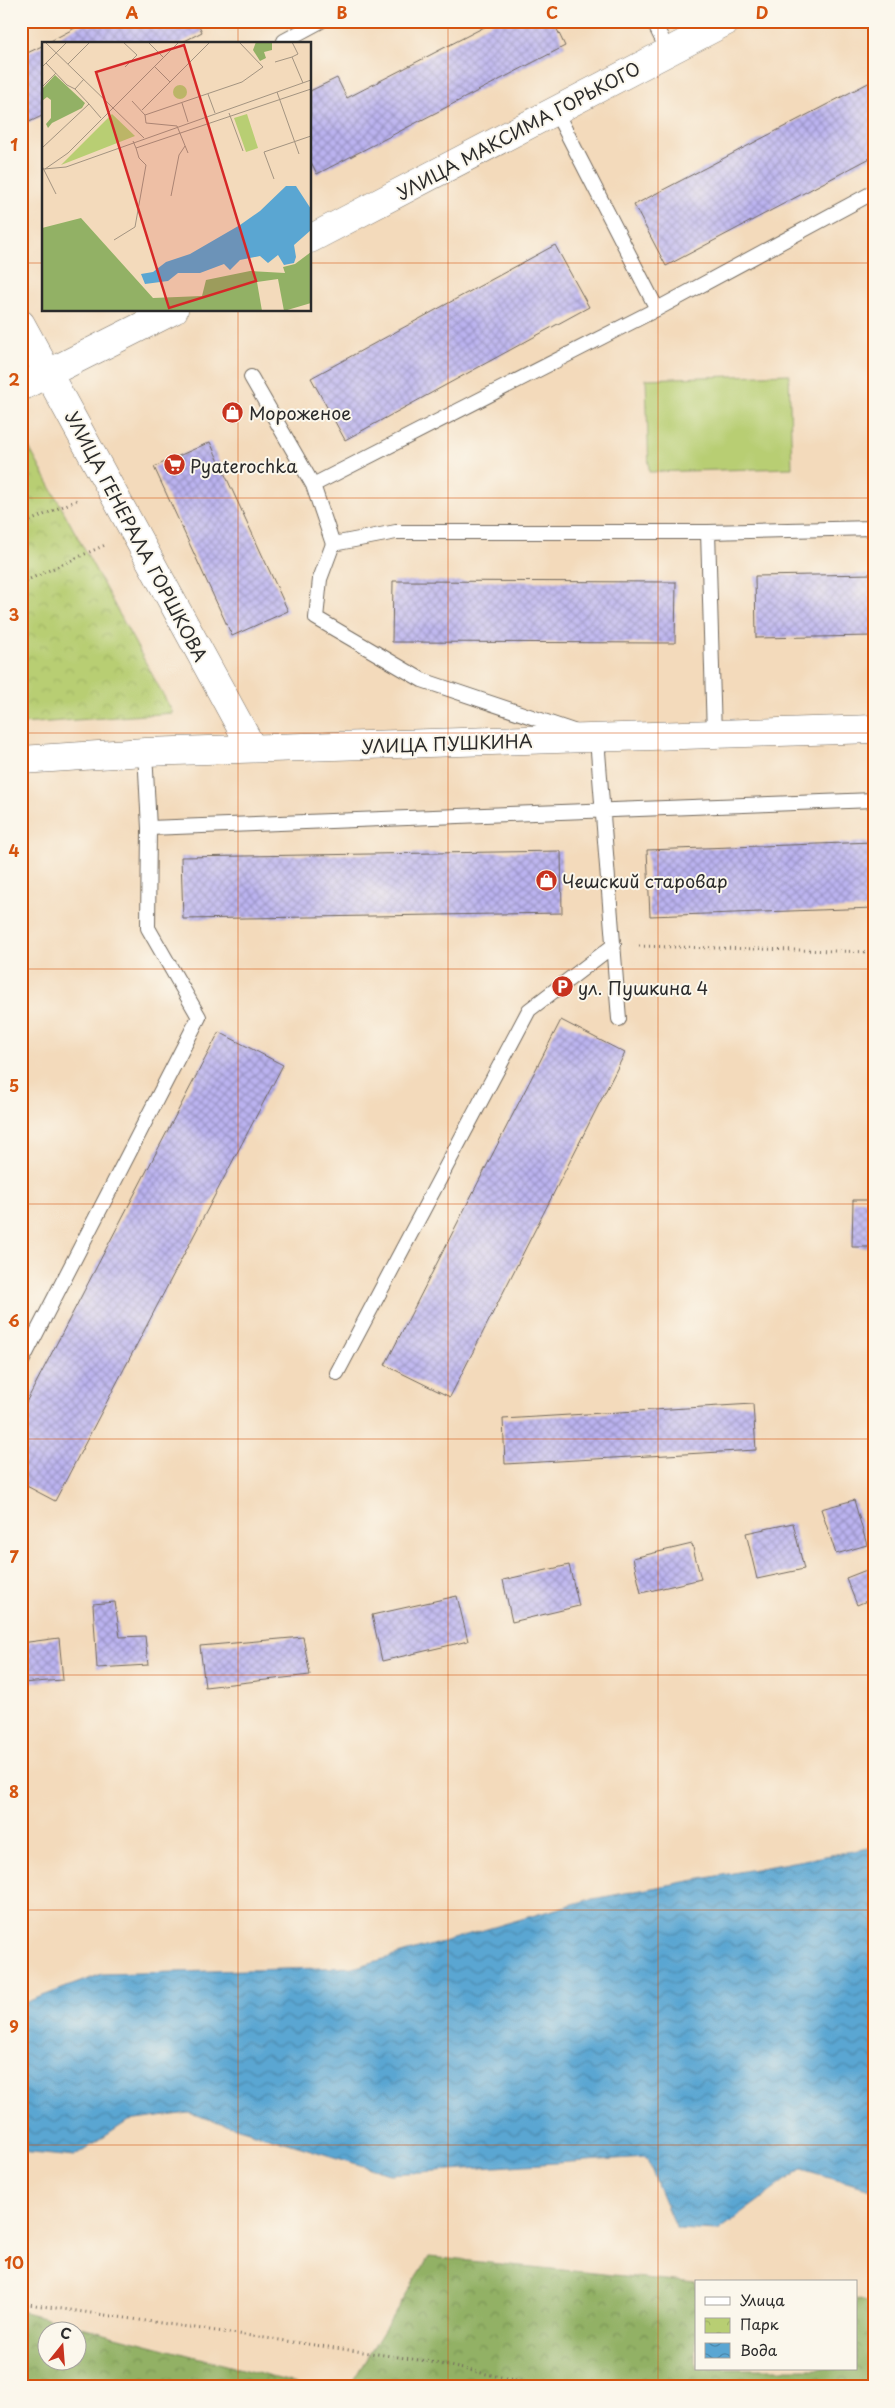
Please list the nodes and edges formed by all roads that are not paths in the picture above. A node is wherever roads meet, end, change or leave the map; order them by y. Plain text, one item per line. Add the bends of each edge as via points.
1 (321, 21) edge
2 (653, 21) edge
3 (727, 21) edge
4 (284, 42) dead end
5 (668, 51) junction
6 (555, 110) junction
7 (874, 192) edge
8 (311, 239) edge
9 (657, 309) junction
10 (172, 311) edge
11 (21, 324) edge
12 (49, 373) junction
13 (251, 377) dead end
14 (21, 387) edge
15 (313, 485) junction
16 (874, 528) edge
17 (708, 532) junction
18 (333, 544) junction
19 (874, 728) edge
20 (714, 734) junction
21 (597, 739) junction
22 (252, 748) junction
23 (145, 752) junction
24 (21, 760) edge
25 (874, 800) edge
26 (603, 810) junction
27 (149, 828) junction
28 (614, 945) junction
29 (620, 1019) dead end
30 (21, 1363) edge
31 (337, 1374) dead end

1 - 4 lane
2 - 5 lane
3 - 5 street, УЛИЦА МАКСИМА ГОРЬКОГО
5 - 6 street, УЛИЦА МАКСИМА ГОРЬКОГО
6 - 8 street, УЛИЦА МАКСИМА ГОРЬКОГО
6 - 9 lane
7 - 9 lane
9 - 15 lane
10 - 12 street
11 - 12 street, УЛИЦА ГЕНЕРАЛА ГОРШКОВА
12 - 14 street
12 - 22 street, УЛИЦА ГЕНЕРАЛА ГОРШКОВА
13 - 15 lane
15 - 18 lane
16 - 17 lane
17 - 18 lane via 396,532
17 - 20 lane
18 - 21 lane via 320,579 316,618 422,680
19 - 20 street, УЛИЦА ПУШКИНА
20 - 21 street, УЛИЦА ПУШКИНА
21 - 22 street, УЛИЦА ПУШКИНА
21 - 26 lane
22 - 23 street, УЛИЦА ПУШКИНА
23 - 24 street, УЛИЦА ПУШКИНА
23 - 27 lane
25 - 26 lane
26 - 27 lane
26 - 28 lane
27 - 30 lane via 148,928 199,1017
28 - 29 lane
28 - 31 lane via 529,1010

